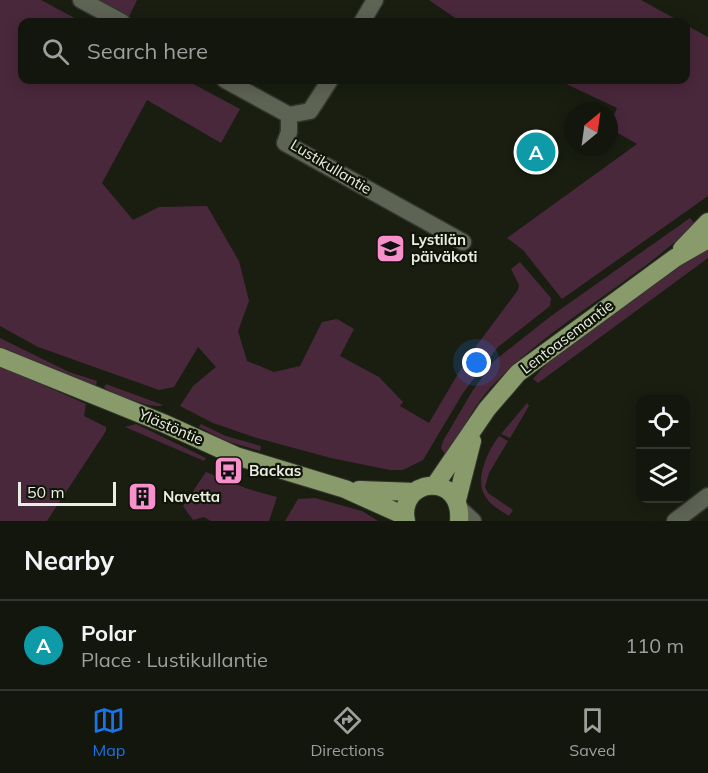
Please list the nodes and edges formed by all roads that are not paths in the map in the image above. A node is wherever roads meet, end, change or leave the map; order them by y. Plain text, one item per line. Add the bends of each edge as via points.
1 (81, 0) edge
2 (375, 0) edge
3 (115, 18) edge
4 (364, 18) edge
5 (232, 84) edge
6 (327, 84) edge
7 (289, 115) junction
8 (708, 222) edge
9 (708, 239) edge
10 (463, 242) dead end
11 (675, 258) junction
12 (0, 357) edge
13 (474, 431) junction
14 (435, 485) junction
15 (345, 489) junction
16 (415, 492) junction
17 (708, 496) edge
18 (463, 513) edge
19 (405, 518) edge
20 (675, 521) edge

1 - 3 street
2 - 4 street
5 - 7 street, Lustikullantie
6 - 7 street via 310,111
7 - 10 street, Lustikullantie via 290,132 285,143
8 - 11 main road, Lentoasemantie
9 - 11 main road, Lentoasemantie
11 - 13 main road, Lentoasemantie via 518,373
12 - 15 main road, Ylästöntie via 236,456
13 - 14 main road, Lentoasemantie
13 - 18 main road, Lentoasemantie
14 - 16 main road
14 - 18 main road via 451,492
15 - 16 main road, Ylästöntie
15 - 19 main road, Ylästöntie
16 - 19 main road via 405,506
17 - 20 street

